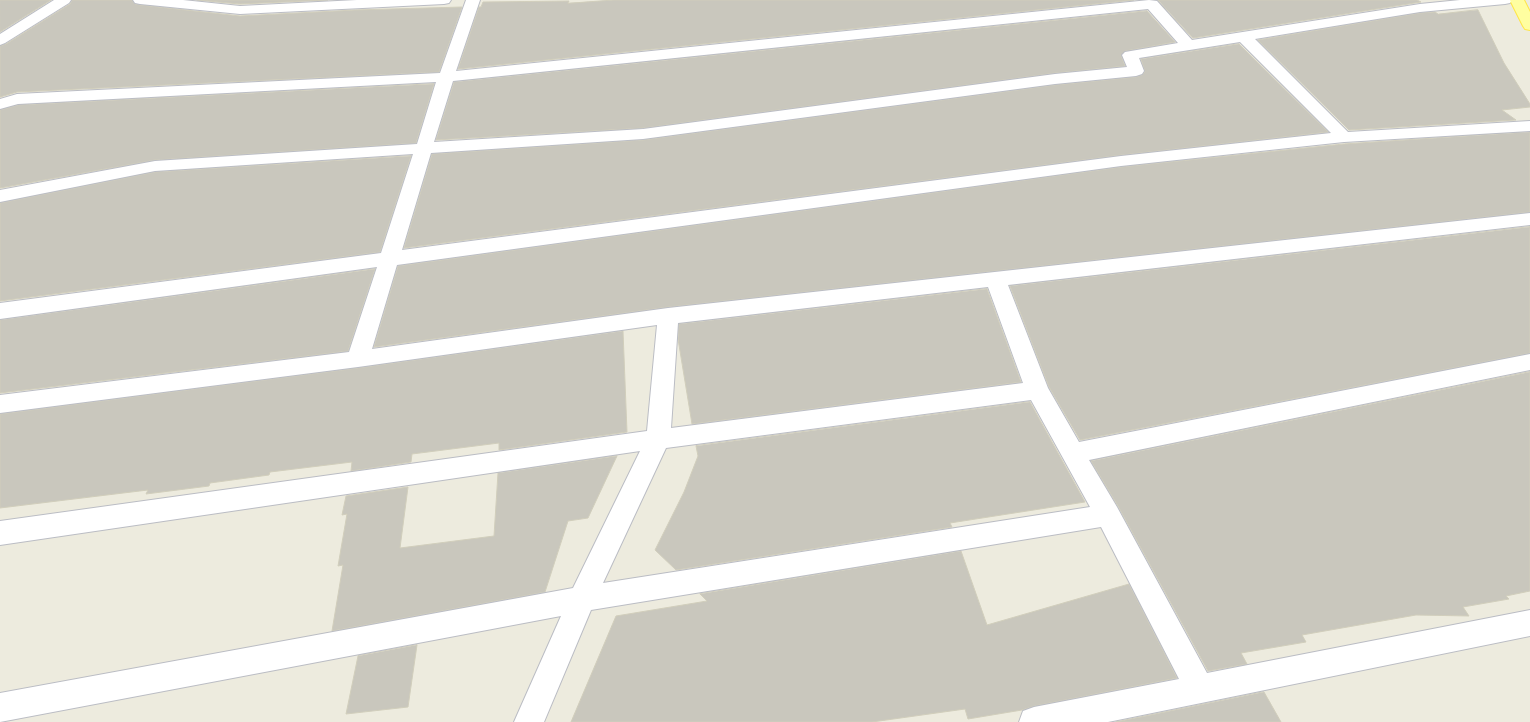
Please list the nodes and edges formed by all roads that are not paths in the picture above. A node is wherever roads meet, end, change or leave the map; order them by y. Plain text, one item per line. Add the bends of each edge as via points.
1 (64, 0) edge
2 (140, 0) edge
3 (444, 0) edge
4 (473, 0) edge
5 (1505, 0) edge
6 (1517, 0) edge
7 (1530, 26) edge
8 (1244, 36) junction
9 (0, 40) edge
10 (1188, 46) junction
11 (446, 77) junction
12 (0, 104) edge
13 (1530, 126) edge
14 (1344, 137) junction
15 (424, 148) junction
16 (0, 196) edge
17 (1530, 219) edge
18 (388, 258) junction
19 (996, 280) junction
20 (0, 311) edge
21 (668, 316) junction
22 (358, 359) junction
23 (1530, 362) edge
24 (1037, 390) junction
25 (0, 404) edge
26 (658, 439) junction
27 (1074, 453) junction
28 (1108, 515) junction
29 (0, 533) edge
30 (582, 599) junction
31 (1530, 623) edge
32 (1199, 688) junction
33 (0, 708) edge
34 (529, 722) edge
35 (1034, 722) edge

1 - 9 street
2 - 3 street via 240,10
4 - 11 street
5 - 8 street via 1420,8
6 - 7 main road
8 - 10 street
8 - 14 street
10 - 11 street via 1152,4
10 - 15 street via 1130,55 1136,71 1055,79 643,134
11 - 12 street via 17,99
11 - 15 street
13 - 14 street
14 - 18 street via 1121,161
15 - 16 street via 155,166
15 - 18 street
17 - 19 street
18 - 20 street
18 - 22 street
19 - 21 street
19 - 24 street
21 - 22 street
21 - 26 street
22 - 25 street
23 - 27 street
24 - 26 street
24 - 27 street
26 - 29 street
26 - 30 street
27 - 28 street
28 - 30 street
28 - 32 street
30 - 33 street
30 - 34 street
31 - 32 street
32 - 35 street

